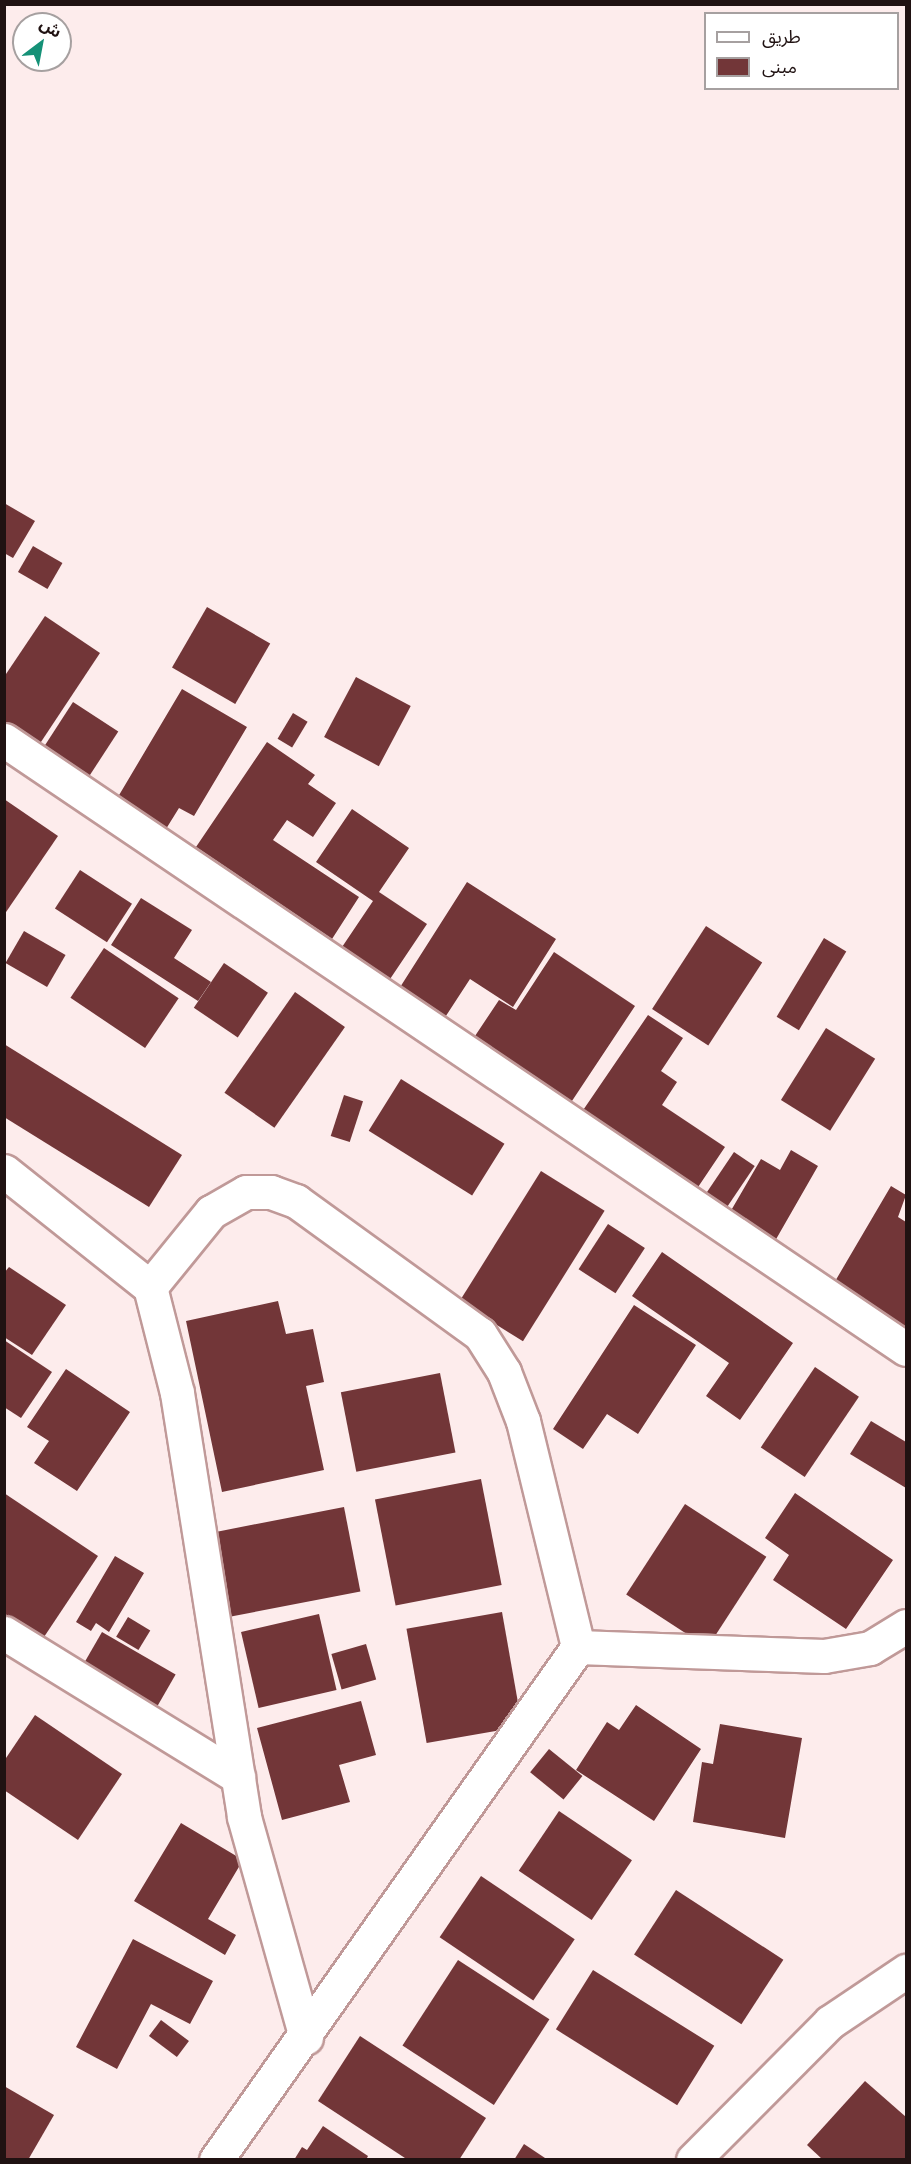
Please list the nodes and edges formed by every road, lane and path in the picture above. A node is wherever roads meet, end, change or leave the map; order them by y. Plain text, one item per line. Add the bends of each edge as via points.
1 (4, 740) edge
2 (4, 1171) edge
3 (150, 1287) junction
4 (906, 1349) edge
5 (906, 1626) edge
6 (4, 1633) edge
7 (578, 1647) junction
8 (238, 1777) junction
9 (906, 1971) edge
10 (306, 2037) junction
11 (216, 2160) edge
12 (693, 2160) edge

1 - 4 street
2 - 3 street
3 - 7 street via 211,1212 246,1192 271,1191 296,1201 480,1334 504,1372 523,1420
3 - 8 street via 177,1393
5 - 7 street via 870,1648 824,1656
6 - 8 street
7 - 10 street
8 - 10 street via 244,1817
9 - 12 street via 830,2022 719,2129
10 - 11 street

